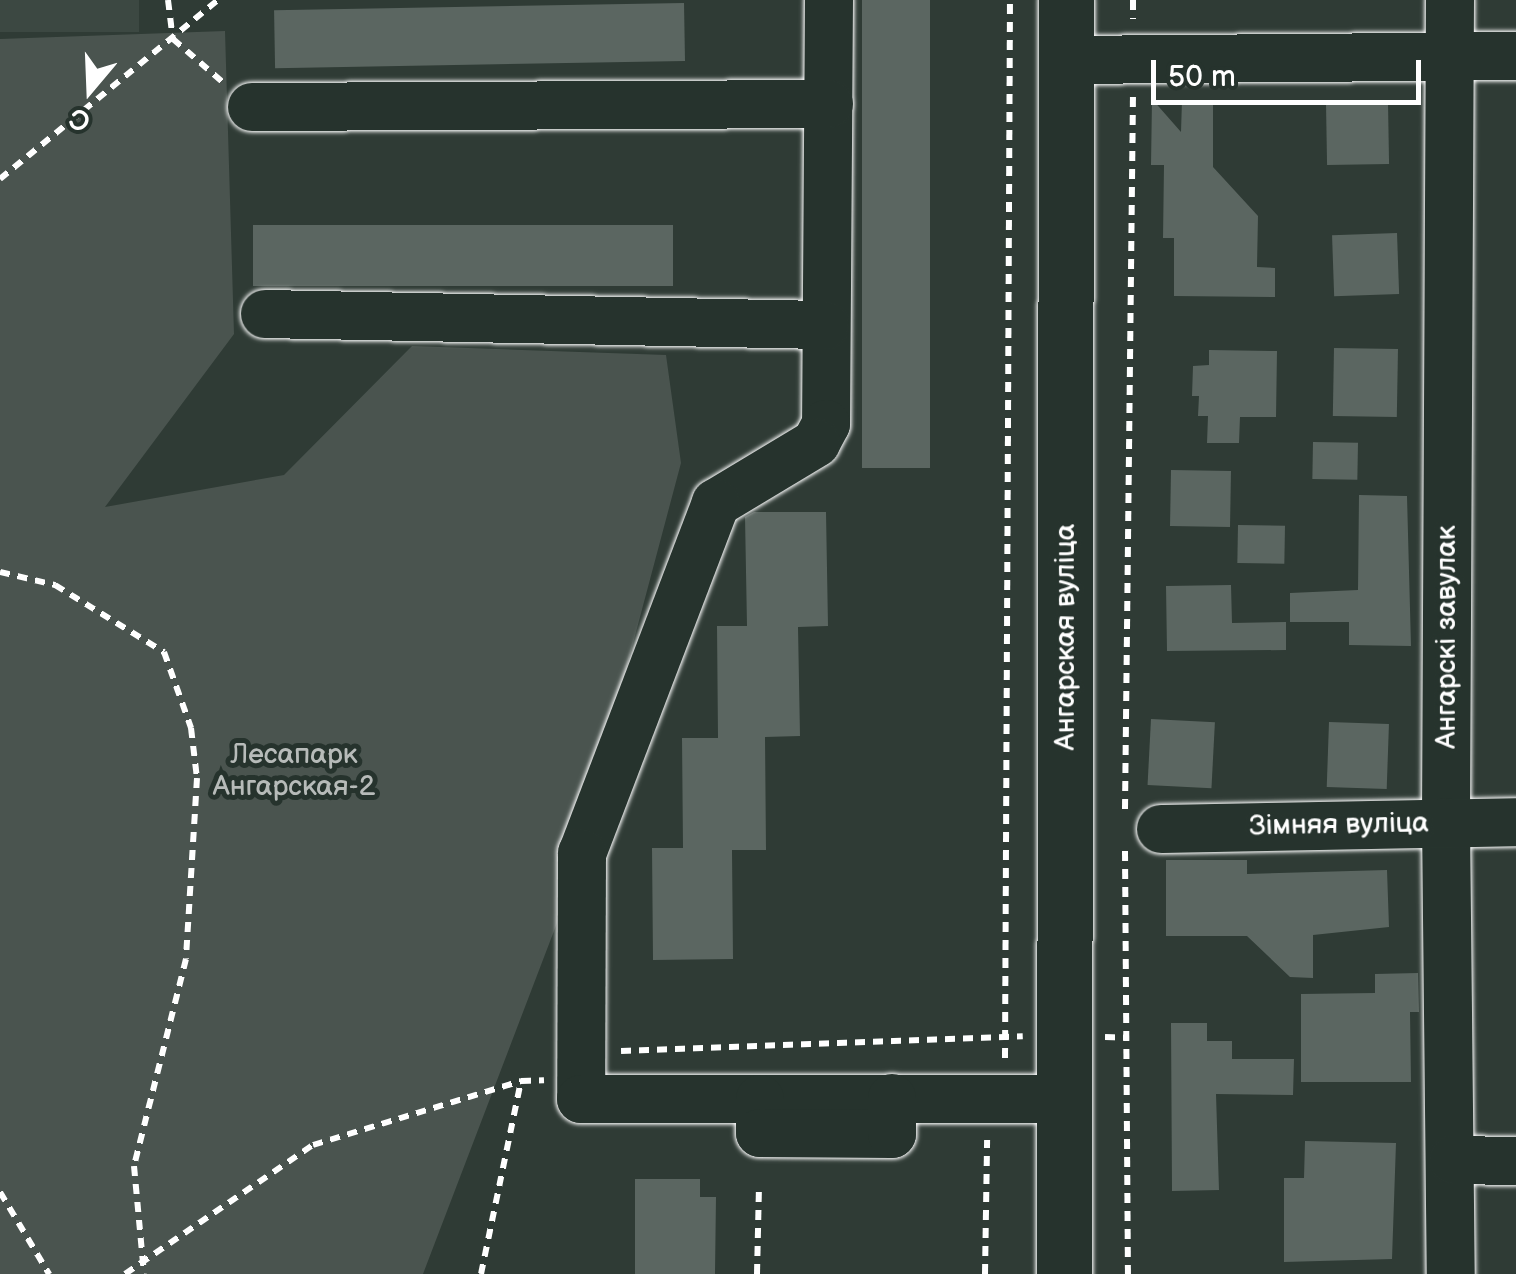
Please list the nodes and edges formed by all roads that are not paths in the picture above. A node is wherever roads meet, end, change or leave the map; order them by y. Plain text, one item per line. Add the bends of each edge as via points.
1 (830, 0) edge
2 (1066, 0) edge
3 (1450, 0) edge
4 (1450, 56) junction
5 (1516, 56) edge
6 (1066, 60) junction
7 (829, 104) junction
8 (252, 107) road end
9 (265, 314) dead end
10 (825, 325) junction
11 (1446, 822) junction
12 (1516, 822) edge
13 (1137, 834) road end
14 (1065, 1099) junction
15 (1453, 1160) junction
16 (1516, 1161) edge
17 (1064, 1274) edge
18 (1451, 1274) edge

1 - 7 street
2 - 6 main road, Ангарская вуліца
3 - 4 street, Ангарскі завулак
4 - 5 street
4 - 6 street
4 - 11 street, Ангарскі завулак
6 - 14 main road, Ангарская вуліца
7 - 8 street
7 - 10 street
9 - 10 street
10 - 14 street via 826,424 816,443 716,504 582,853 582,1100
11 - 12 street, Зімняя вуліца
11 - 13 street, Зімняя вуліца
11 - 15 street, Ангарскі завулак
14 - 17 main road, Ангарская вуліца
15 - 16 street
15 - 18 street, Ангарскі завулак

